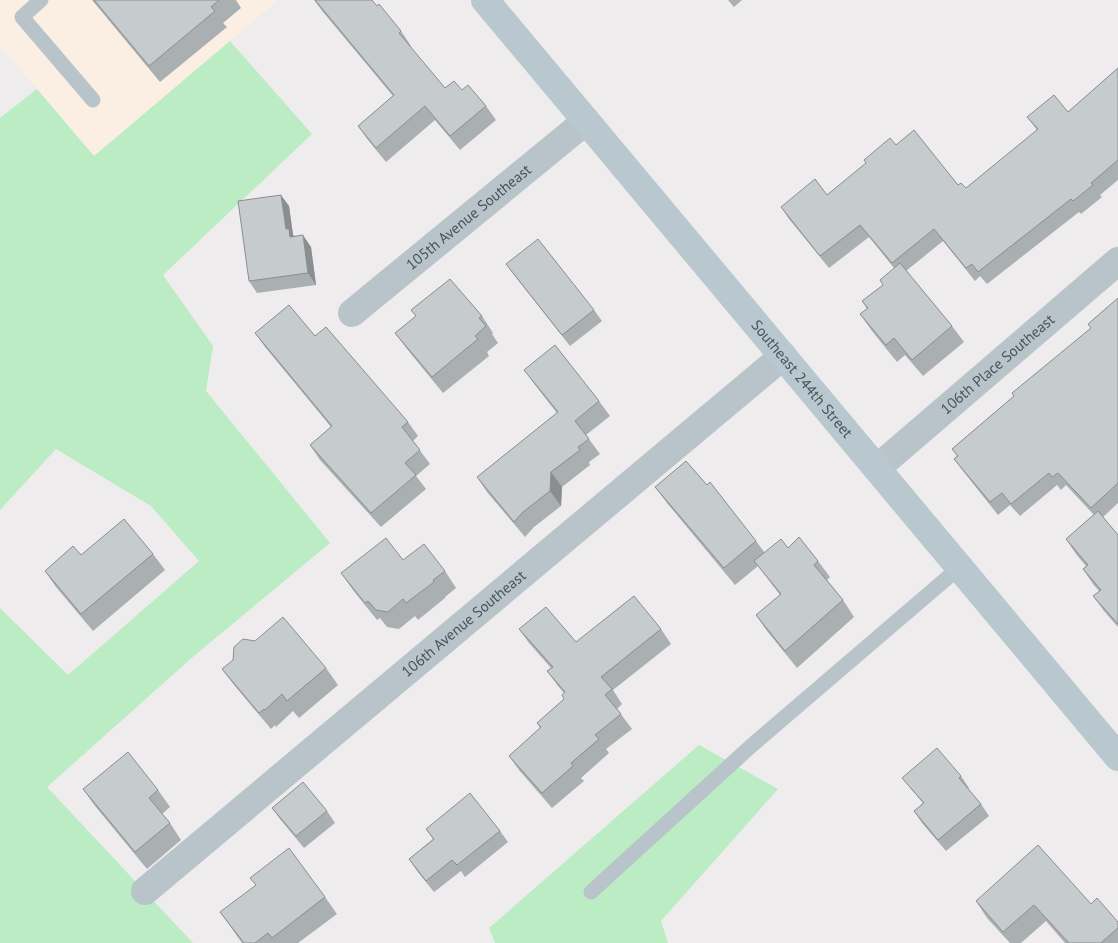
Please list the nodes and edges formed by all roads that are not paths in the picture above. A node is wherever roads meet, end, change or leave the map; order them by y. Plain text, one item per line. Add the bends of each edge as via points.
1 (41, 0) edge
2 (485, 0) edge
3 (93, 100) dead end
4 (586, 121) junction
5 (1118, 261) edge
6 (352, 313) dead end
7 (783, 356) junction
8 (876, 468) junction
9 (960, 567) junction
10 (1118, 757) edge
11 (145, 891) dead end
12 (591, 892) dead end

1 - 3 lane via 22,17
2 - 4 street, Southeast 244th Street
4 - 6 street, 105th Avenue Southeast
4 - 7 street, Southeast 244th Street
5 - 8 street, 106th Place Southeast
7 - 8 street, Southeast 244th Street
7 - 11 street, 106th Avenue Southeast
8 - 9 street, Southeast 244th Street
9 - 10 street, Southeast 244th Street
9 - 12 lane via 750,747

